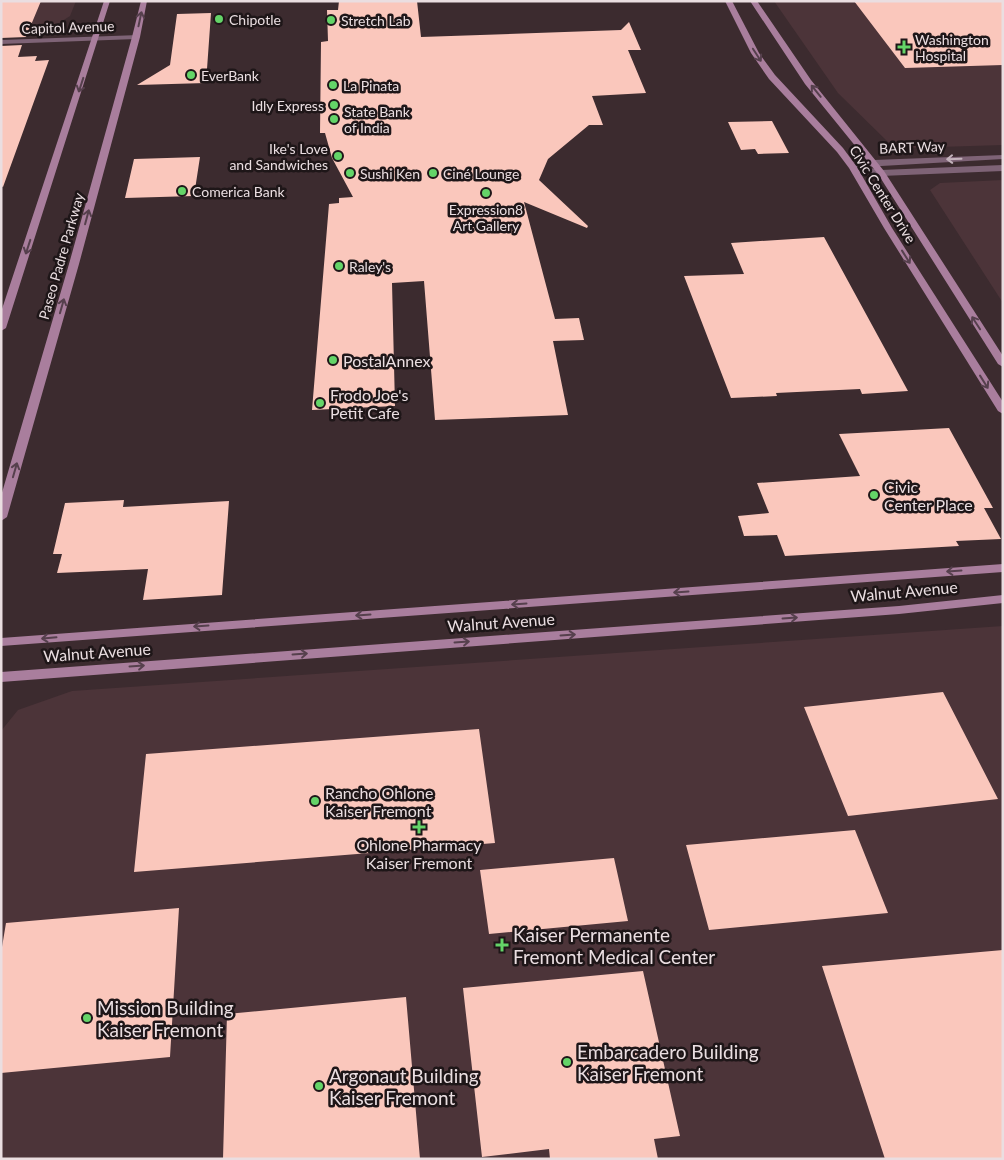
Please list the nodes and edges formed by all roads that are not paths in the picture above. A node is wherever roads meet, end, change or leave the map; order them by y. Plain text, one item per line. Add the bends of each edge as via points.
1 (107, 1) edge
2 (144, 1) edge
3 (728, 1) edge
4 (753, 1) edge
5 (136, 37) junction
6 (96, 39) junction
7 (1, 42) edge
8 (1003, 157) edge
9 (874, 162) junction
10 (853, 167) junction
11 (1003, 168) edge
12 (881, 172) junction
13 (1, 328) edge
14 (1003, 364) edge
15 (1003, 411) edge
16 (1, 517) edge
17 (1003, 568) edge
18 (1003, 599) edge
19 (1, 642) edge
20 (1, 677) edge

1 - 6 main road, Paseo Padre Parkway
5 -> 2 main road, Paseo Padre Parkway
3 -> 10 main road, Civic Center Drive via 754,53 772,77
9 -> 4 main road, Civic Center Drive via 808,82
5 - 6 street, Capitol Avenue
16 -> 5 main road, Paseo Padre Parkway
6 - 7 street, Capitol Avenue
6 -> 13 main road, Paseo Padre Parkway
8 -> 9 street, BART Way
9 - 10 street, BART Way
9 - 12 main road, Civic Center Drive
10 - 12 street, BART Way
10 -> 15 main road, Civic Center Drive
11 - 12 street, BART Way
14 -> 12 main road, Civic Center Drive
17 -> 19 main road, Walnut Avenue
20 -> 18 main road, Walnut Avenue via 899,610

